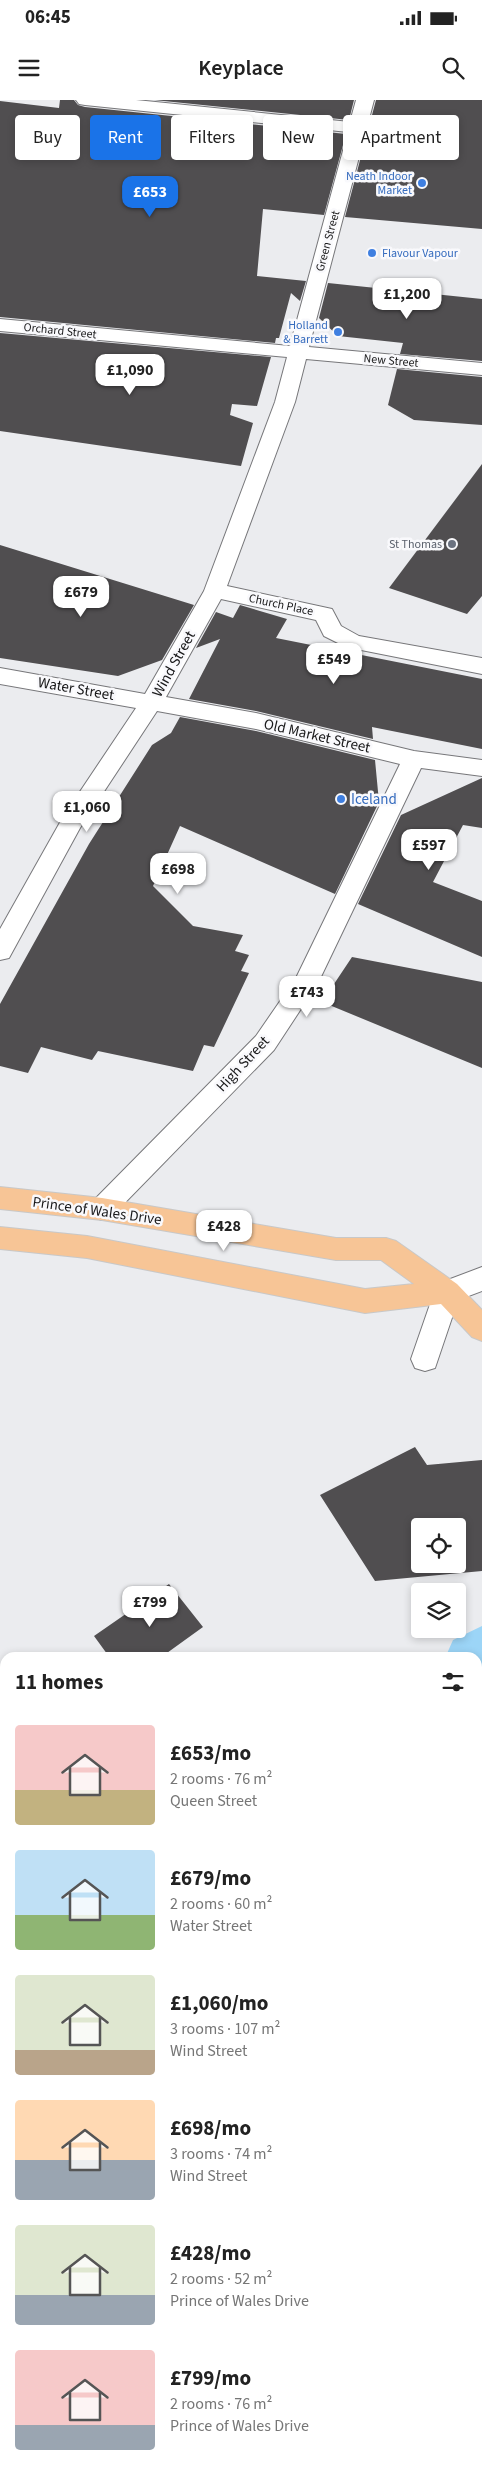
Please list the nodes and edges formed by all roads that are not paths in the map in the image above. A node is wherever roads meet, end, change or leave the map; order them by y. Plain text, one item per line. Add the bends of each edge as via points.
1 (85, 100) edge
2 (365, 100) edge
3 (361, 115) edge
4 (343, 126) edge
5 (350, 160) edge
6 (0, 325) edge
7 (300, 353) junction
8 (482, 369) edge
9 (215, 591) junction
10 (482, 666) edge
11 (0, 676) edge
12 (152, 702) junction
13 (414, 758) junction
14 (482, 768) edge
15 (0, 951) edge
16 (0, 1198) edge
17 (102, 1209) junction
18 (0, 1238) edge
19 (482, 1278) edge
20 (447, 1292) junction
21 (482, 1329) edge
22 (425, 1359) dead end

1 - 4 street
2 - 3 street, Green Street
5 - 7 street, Green Street
6 - 7 street, Orchard Street
7 - 8 street, New Street
7 - 9 street, Wind Street
9 - 10 street, Church Place via 324,614 332,631 354,642
9 - 12 street, Wind Street
11 - 12 street, Water Street
12 - 13 street, Old Market Street via 256,721
12 - 15 street, Wind Street via 71,823
13 - 14 street, Old Market Street
13 - 17 street, High Street via 306,983 265,1042
16 - 17 main road, Prince of Wales Drive
17 - 20 main road, Prince of Wales Drive via 336,1249 386,1249
18 - 20 main road via 87,1247 365,1302
19 - 20 street
20 - 21 main road, Prince of Wales Drive
20 - 22 street

